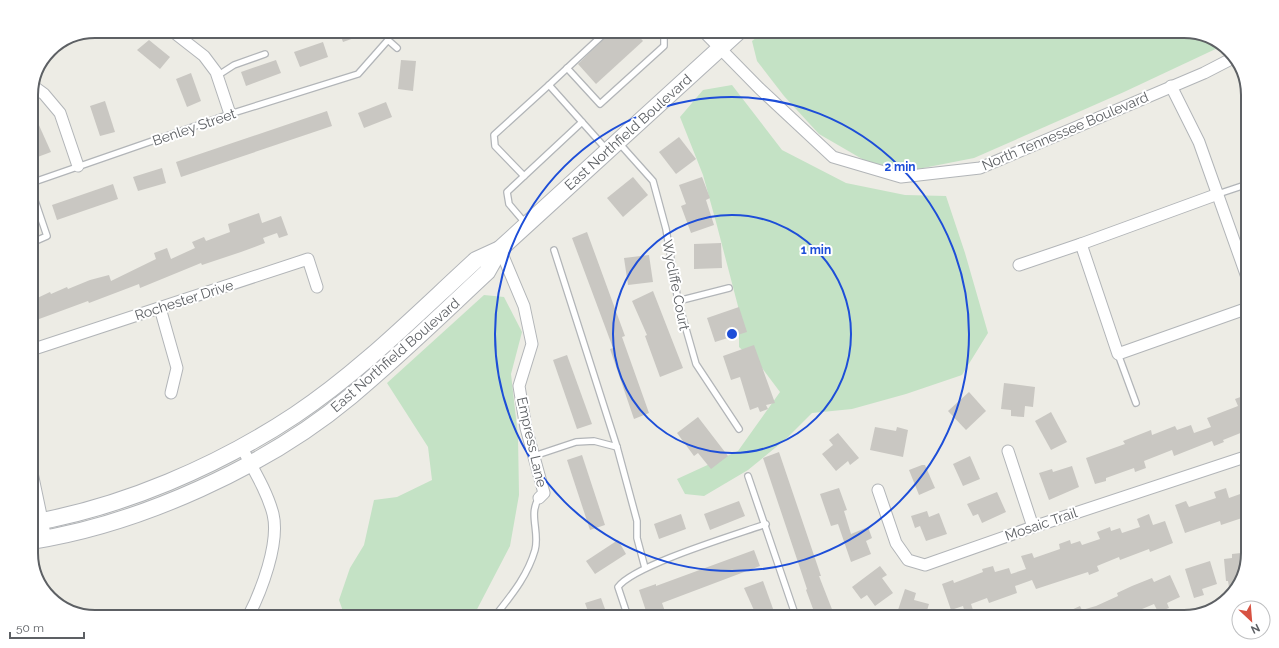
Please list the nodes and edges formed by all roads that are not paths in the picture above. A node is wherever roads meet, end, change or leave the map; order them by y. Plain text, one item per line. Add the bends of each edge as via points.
1 (181, 38) edge
2 (599, 38) edge
3 (664, 38) edge
4 (710, 38) edge
5 (731, 38) edge
6 (397, 48) dead end
7 (720, 48) junction
8 (265, 54) dead end
9 (1229, 59) edge
10 (567, 68) junction
11 (217, 76) junction
12 (549, 85) junction
13 (1171, 86) junction
14 (38, 90) edge
15 (230, 114) junction
16 (582, 122) junction
17 (612, 145) junction
18 (78, 166) junction
19 (524, 176) junction
20 (38, 180) edge
21 (1241, 186) edge
22 (1218, 194) junction
23 (38, 210) edge
24 (526, 224) junction
25 (38, 240) edge
26 (1080, 244) junction
27 (500, 249) junction
28 (554, 250) dead end
29 (1241, 260) edge
30 (1019, 265) dead end
31 (317, 287) dead end
32 (729, 288) dead end
33 (678, 301) junction
34 (160, 308) junction
35 (1241, 310) edge
36 (38, 348) edge
37 (1118, 354) junction
38 (171, 393) dead end
39 (1136, 402) dead end
40 (738, 429) dead end
41 (617, 447) junction
42 (242, 448) junction
43 (1008, 451) dead end
44 (534, 456) junction
45 (1241, 458) edge
46 (250, 464) junction
47 (748, 476) dead end
48 (878, 490) dead end
49 (539, 498) joint
50 (38, 522) edge
51 (766, 524) junction
52 (1033, 527) junction
53 (38, 540) edge
54 (645, 568) junction
55 (252, 610) edge
56 (500, 610) edge
57 (626, 610) edge
58 (794, 610) edge

1 - 11 street via 204,56
2 - 10 lane
3 - 10 lane via 664,46 600,104
4 - 7 street, North Tennessee Boulevard
5 - 7 main road, East Northfield Boulevard
6 - 15 lane, Benley Street via 388,40 358,74
7 - 13 street, North Tennessee Boulevard via 833,157 901,177 980,168
7 - 17 main road, East Northfield Boulevard
8 - 11 lane via 234,65
9 - 13 street, North Tennessee Boulevard
10 - 12 lane
11 - 15 street
12 - 16 lane, Wycliffe Court
12 - 19 lane via 494,135 495,146
13 - 22 street via 1199,142
14 - 18 street via 60,112
15 - 18 lane, Benley Street
16 - 17 lane, Wycliffe Court
16 - 19 lane
17 - 24 main road, East Northfield Boulevard
17 - 33 lane, Wycliffe Court via 653,181 666,229
18 - 20 lane, Benley Street
19 - 24 lane via 507,192 509,204
21 - 22 lane
22 - 26 street
22 - 29 street
23 - 25 lane via 47,236
24 - 27 main road, East Northfield Boulevard
26 - 30 street
26 - 37 street
27 - 42 main road, East Northfield Boulevard via 476,260 350,372 295,414
27 - 44 street, Empress Lane via 524,306 532,344 519,386
27 - 46 main road, East Northfield Boulevard via 487,272 350,397 303,431
28 - 41 lane
31 - 34 street, Rochester Drive via 308,259
32 - 33 lane
33 - 40 lane, Wycliffe Court via 696,364
34 - 36 street, Rochester Drive
34 - 38 street via 177,368
35 - 37 street
37 - 39 lane
41 - 44 lane via 594,441 576,442
41 - 54 lane via 637,521 637,538
42 - 46 street
42 - 50 main road, East Northfield Boulevard via 178,478 116,501
43 - 52 street
44 - 49 street, Empress Lane via 544,493
45 - 52 street, Mosaic Trail
46 - 53 main road, East Northfield Boulevard via 137,514 88,529
46 - 55 street via 273,515 274,549
47 - 51 lane
48 - 52 street, Mosaic Trail via 896,543 908,560 925,565
49 - 56 lane via 535,504 534,516 536,549 521,584
51 - 54 lane
51 - 58 lane
54 - 57 lane via 622,581 618,588

